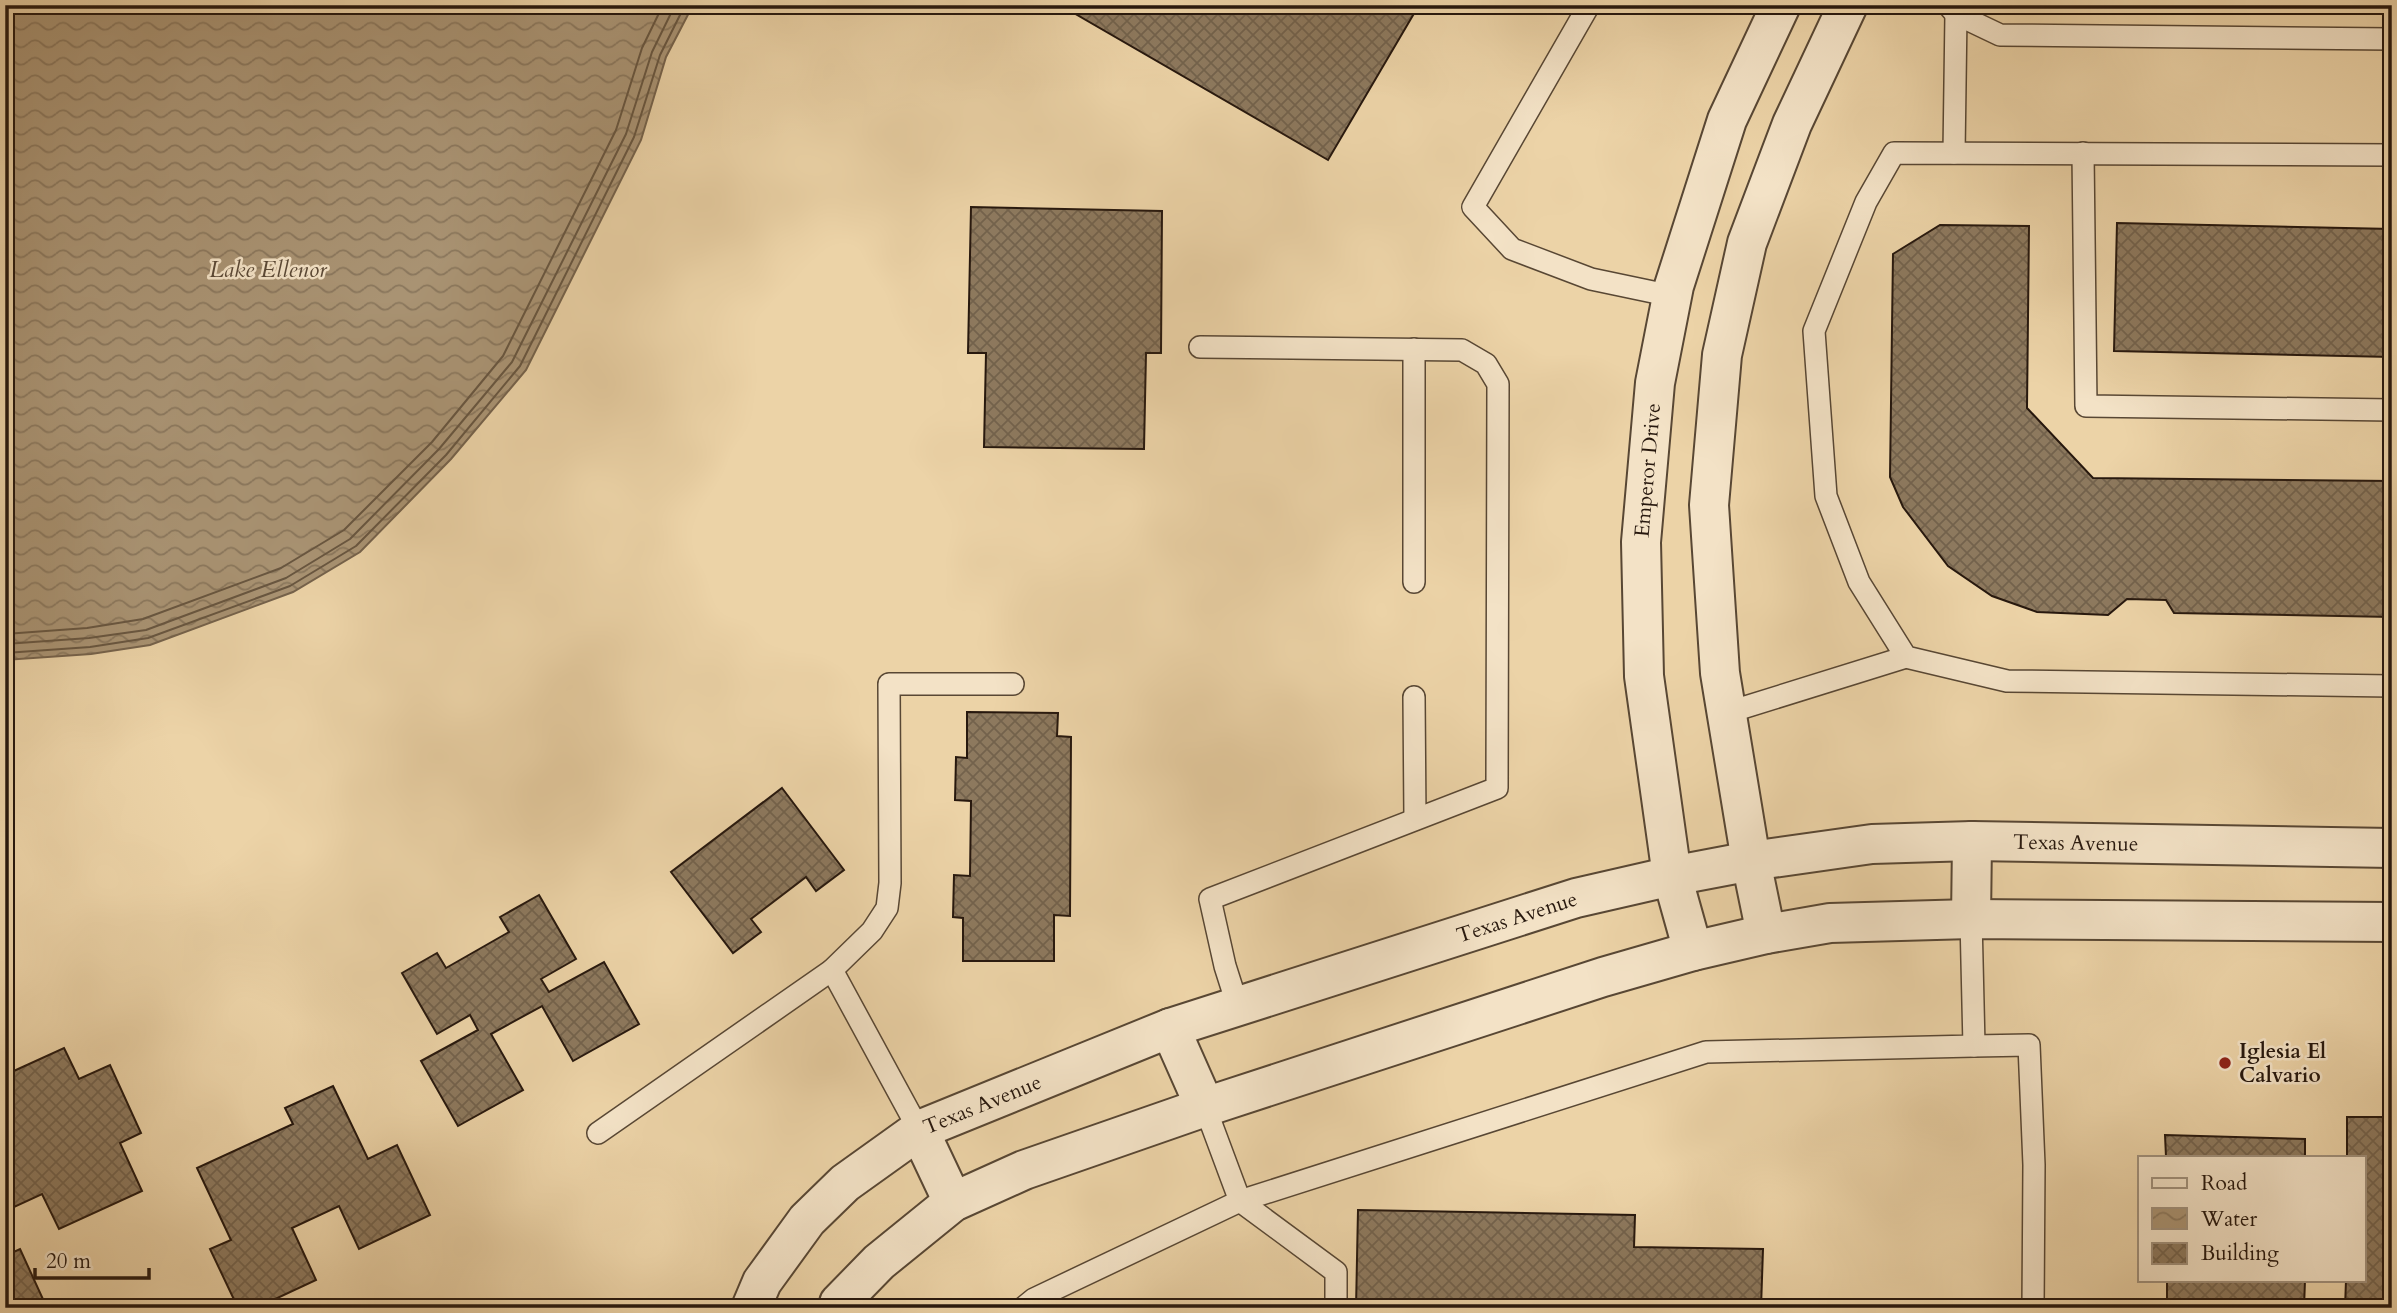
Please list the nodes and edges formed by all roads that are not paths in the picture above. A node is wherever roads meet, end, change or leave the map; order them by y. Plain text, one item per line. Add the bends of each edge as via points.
1 (1589, 5) edge
2 (1781, 5) edge
3 (1848, 5) edge
4 (1952, 10) edge
5 (2392, 39) edge
6 (1954, 153) junction
7 (2083, 153) junction
8 (2392, 155) edge
9 (1672, 296) junction
10 (1200, 347) dead end
11 (1414, 349) junction
12 (2392, 410) edge
13 (1414, 582) dead end
14 (1906, 657) junction
15 (1013, 684) dead end
16 (2392, 686) edge
17 (1414, 697) dead end
18 (1726, 713) junction
19 (1415, 819) junction
20 (1972, 841) junction
21 (2392, 848) edge
22 (1751, 861) junction
23 (1672, 876) junction
24 (1971, 919) junction
25 (2392, 922) edge
26 (1766, 934) junction
27 (1693, 951) junction
28 (832, 970) junction
29 (1238, 1007) junction
30 (1170, 1028) junction
31 (1974, 1046) junction
32 (1205, 1107) junction
33 (919, 1130) junction
34 (598, 1133) dead end
35 (1240, 1200) junction
36 (953, 1202) junction
37 (751, 1308) edge
38 (838, 1308) edge
39 (1023, 1308) edge
40 (1333, 1308) edge
41 (2034, 1308) edge

1 - 9 lane via 1473,207 1512,249 1591,279
2 - 9 street, Emperor Drive via 1727,120
3 - 18 street via 1793,124 1747,243 1722,355 1709,505
4 - 5 lane via 2000,35
4 - 6 lane
6 - 7 lane
6 - 14 lane via 1895,153 1866,202 1814,331 1826,496 1858,582
7 - 8 lane
7 - 12 lane via 2086,406
9 - 23 street, Emperor Drive via 1655,383 1641,542 1644,676
10 - 11 lane
11 - 13 lane
11 - 19 lane via 1462,350 1486,364 1498,384 1497,788
14 - 16 lane via 2007,681
14 - 18 lane
15 - 28 lane via 889,684 887,908 872,931
17 - 19 lane
18 - 22 street
19 - 29 lane via 1210,899
20 - 21 street, Texas Avenue
20 - 22 street, Texas Avenue via 1872,844
20 - 24 street
22 - 23 street, Texas Avenue
22 - 26 street
23 - 27 street, Emperor Drive
23 - 29 street, Texas Avenue via 1576,898
24 - 25 street
24 - 26 street via 1830,923
24 - 31 lane
26 - 27 street
27 - 32 street
28 - 33 lane
28 - 34 lane
29 - 30 street, Texas Avenue
30 - 32 street
30 - 33 street, Texas Avenue
31 - 35 lane via 1706,1052
31 - 41 lane via 2029,1045
32 - 35 lane
32 - 36 street via 1024,1170
33 - 36 street
33 - 37 street, Texas Avenue via 845,1183 807,1220 762,1282
35 - 39 lane
35 - 40 lane via 1336,1272
36 - 38 street via 879,1262

